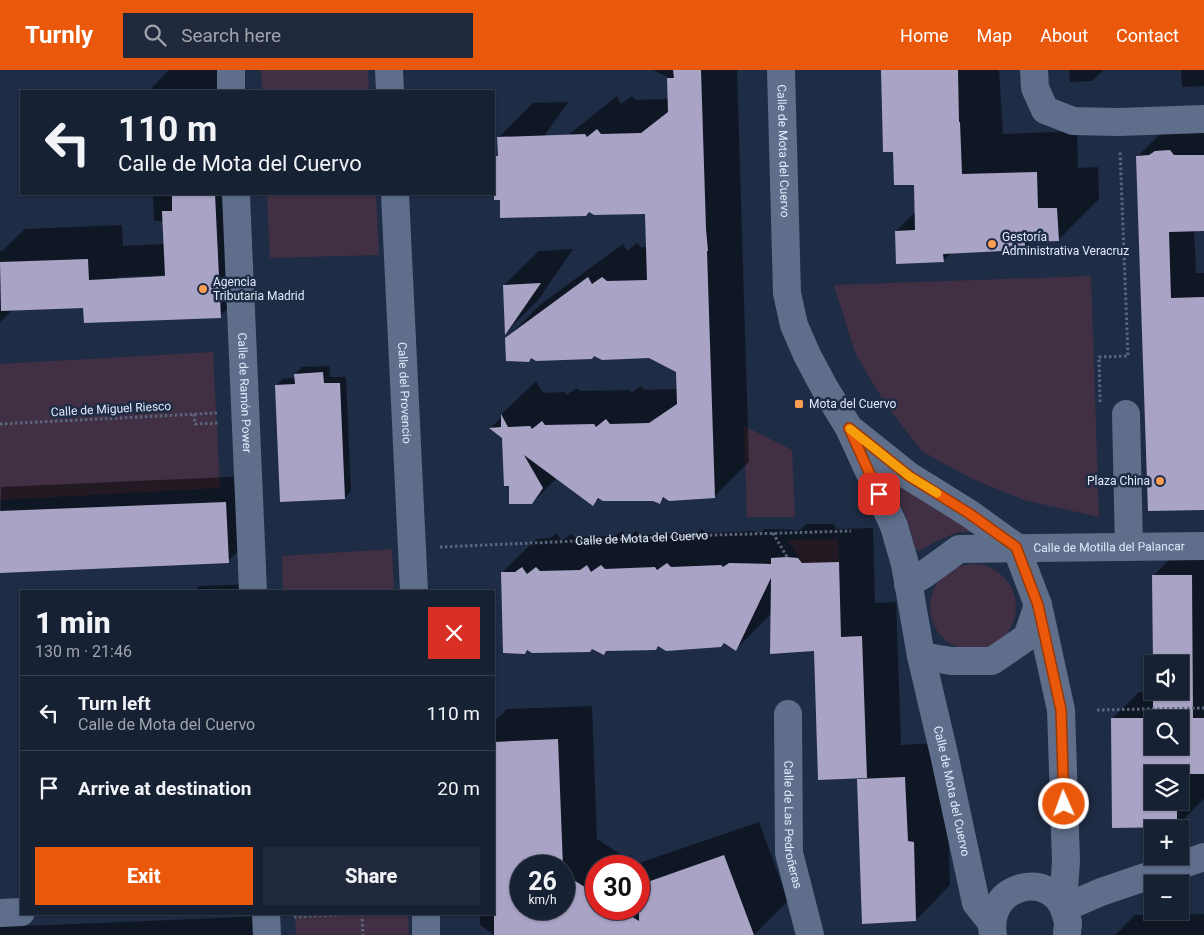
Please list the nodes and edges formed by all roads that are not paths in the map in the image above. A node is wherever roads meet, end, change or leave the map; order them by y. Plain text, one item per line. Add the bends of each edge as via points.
1 (231, 70) edge
2 (389, 70) edge
3 (781, 70) edge
4 (1034, 70) edge
5 (232, 90) edge
6 (390, 90) edge
7 (1204, 119) edge
8 (236, 195) edge
9 (395, 195) edge
10 (1113, 411) road end
11 (849, 428) junction
12 (1204, 546) edge
13 (1016, 547) junction
14 (1129, 547) junction
15 (908, 584) junction
16 (253, 590) edge
17 (414, 590) edge
18 (1038, 605) junction
19 (921, 656) junction
20 (788, 714) dead end
21 (1204, 857) edge
22 (1063, 907) junction
23 (20, 912) edge
24 (0, 913) edge
25 (278, 915) edge
26 (426, 915) edge
27 (992, 932) edge
28 (267, 935) edge
29 (426, 935) edge
30 (810, 935) edge
31 (1067, 935) edge

1 - 5 street
2 - 6 street
3 - 11 street, Calle de Mota del Cuervo via 786,294 794,325 807,355
4 - 7 street via 1035,88 1045,110 1073,121
8 - 16 street, Calle de Ramón Power
9 - 17 street, Calle del Provencio
10 - 14 street
11 - 13 street, Calle de Mota del Cuervo via 909,476
11 - 15 street, Calle de Mota del Cuervo via 894,526
12 - 14 street, Calle de Motilla del Palancar
13 - 14 street, Calle de Motilla del Palancar
13 - 15 street via 959,549
13 - 18 street
15 - 19 street, Calle de Mota del Cuervo
18 - 19 street via 1027,637 992,661 950,661
18 - 22 street via 1061,710 1066,861
19 - 27 street, Calle de Mota del Cuervo via 976,903
20 - 30 street, Calle de Las Pedroñeras via 789,853
21 - 22 street
22 - 27 street via 1056,897 1037,887 1015,889 1006,895 994,912
22 - 31 street via 1068,922
23 - 24 street
25 - 28 street
26 - 29 street

